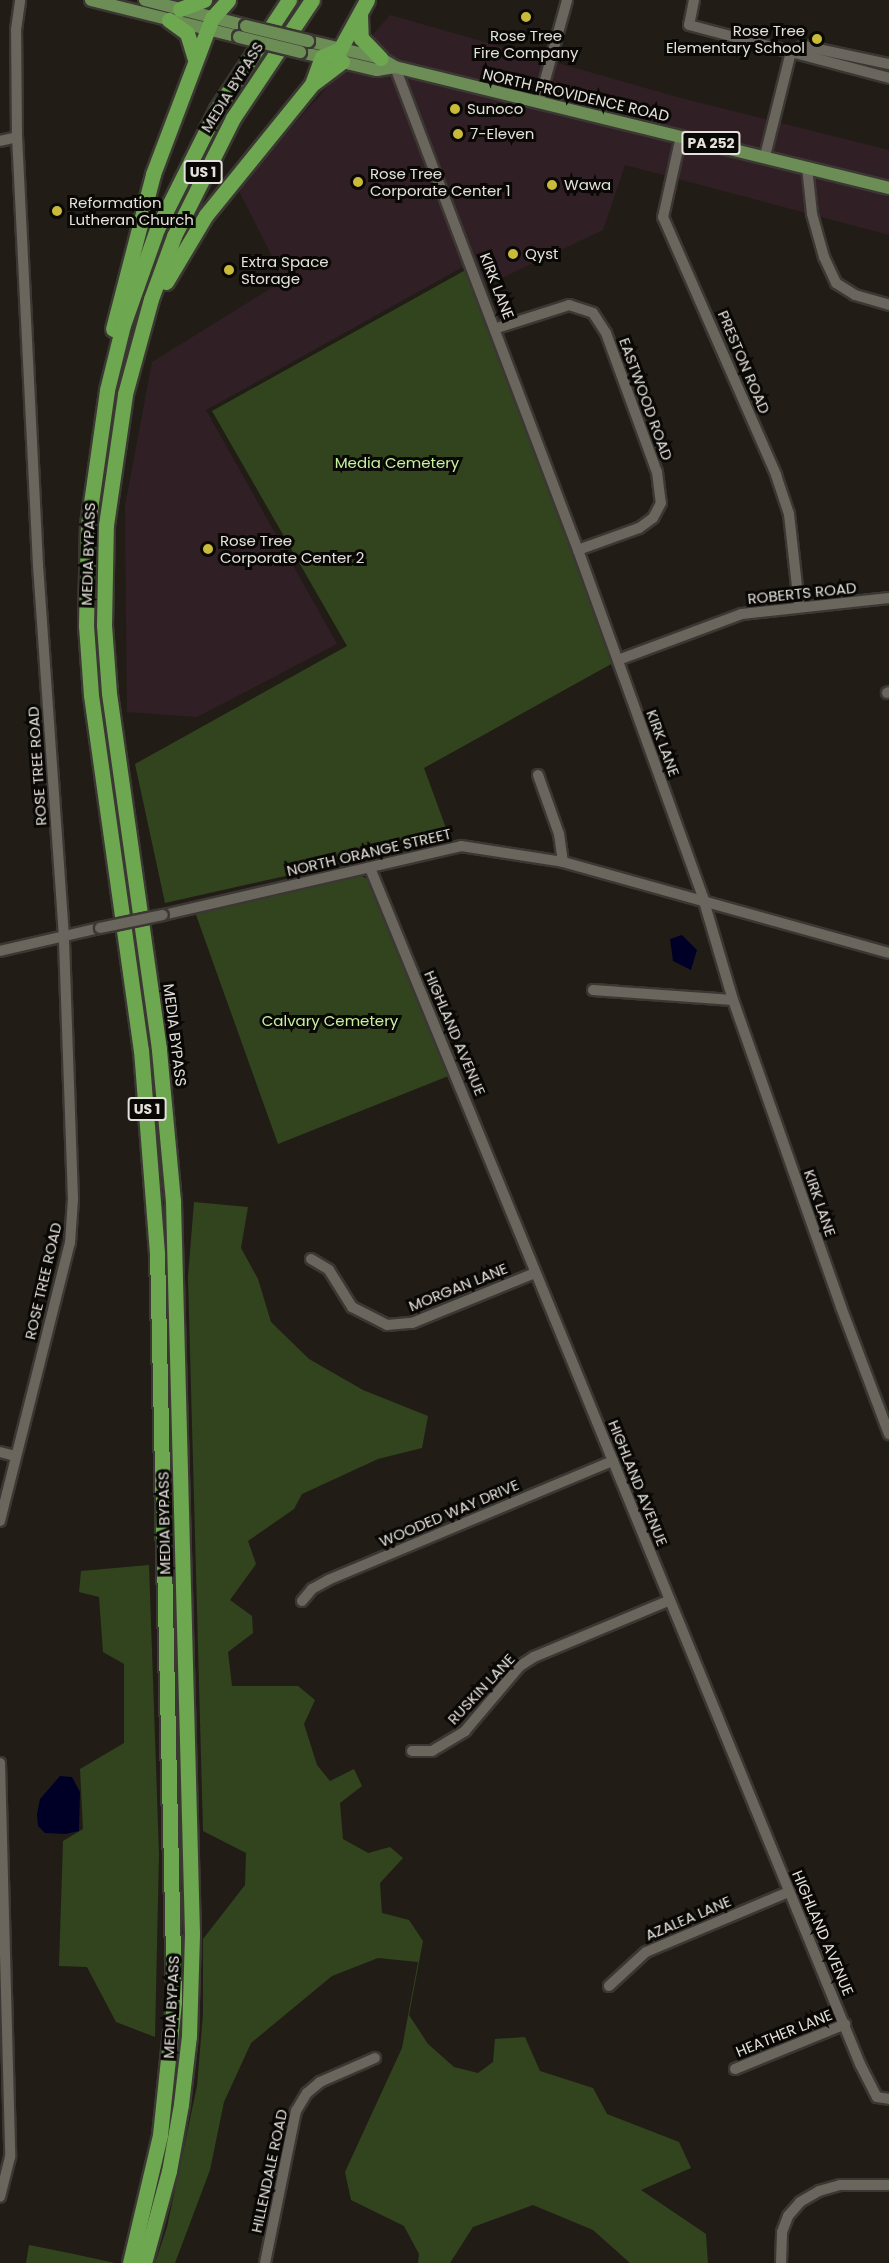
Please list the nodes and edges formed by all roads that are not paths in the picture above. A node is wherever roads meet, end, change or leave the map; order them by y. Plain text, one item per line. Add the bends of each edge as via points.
1 (20, 0) edge
2 (91, 0) edge
3 (145, 0) edge
4 (204, 0) edge
5 (228, 0) edge
6 (290, 0) edge
7 (312, 0) edge
8 (567, 0) edge
9 (694, 0) edge
10 (364, 5) edge
11 (175, 15) junction
12 (210, 24) junction
13 (323, 51) junction
14 (791, 52) junction
15 (341, 55) junction
16 (380, 58) junction
17 (195, 60) junction
18 (889, 64) edge
19 (395, 67) junction
20 (889, 78) edge
21 (312, 84) junction
22 (539, 102) junction
23 (681, 136) junction
24 (17, 137) junction
25 (0, 141) edge
26 (765, 156) junction
27 (807, 167) junction
28 (889, 188) edge
29 (889, 305) edge
30 (497, 328) junction
31 (132, 363) junction
32 (100, 424) junction
33 (578, 550) junction
34 (889, 598) edge
35 (799, 605) junction
36 (618, 660) junction
37 (538, 775) dead end
38 (563, 862) junction
39 (370, 868) junction
40 (703, 898) junction
41 (64, 936) junction
42 (0, 951) edge
43 (889, 953) edge
44 (593, 990) dead end
45 (733, 1000) junction
46 (311, 1259) dead end
47 (535, 1273) junction
48 (889, 1434) edge
49 (0, 1452) edge
50 (15, 1456) junction
51 (613, 1461) junction
52 (0, 1521) edge
53 (670, 1600) junction
54 (302, 1601) dead end
55 (412, 1751) dead end
56 (0, 1763) edge
57 (0, 1779) edge
58 (2, 1871) edge
59 (789, 1892) junction
60 (609, 1986) dead end
61 (845, 2024) junction
62 (375, 2058) dead end
63 (735, 2069) dead end
64 (889, 2099) edge
65 (889, 2186) edge
66 (0, 2197) edge
67 (130, 2263) edge
68 (144, 2263) edge
69 (265, 2263) edge
70 (781, 2263) edge

1 - 24 street, ROSE TREE ROAD via 16,30
2 - 11 main road
3 - 11 main road
4 - 11 highway
5 - 12 highway
6 - 32 highway, MEDIA BYPASS / US 1 via 217,109 161,219 123,326
7 - 31 highway, MEDIA BYPASS / US 1 via 250,90 201,176 162,268
8 - 22 street
9 - 14 street via 689,25
10 - 15 highway
10 - 16 highway via 361,38
11 - 12 main road
11 - 17 highway via 187,33
12 - 13 main road, bridge via 239,37 300,52
12 - 13 main road, bridge via 246,26 308,41
12 - 17 highway
13 - 15 highway
13 - 21 highway
14 - 18 street via 804,46
14 - 20 street
14 - 26 street
15 - 16 main road, NORTH PROVIDENCE ROAD / PA 252
15 - 19 main road, NORTH PROVIDENCE ROAD / PA 252 via 377,70
15 - 21 highway
16 - 19 main road, NORTH PROVIDENCE ROAD / PA 252
17 - 32 highway via 145,200 117,311
19 - 22 main road, NORTH PROVIDENCE ROAD / PA 252
19 - 30 street, KIRK LANE
21 - 31 highway via 184,247
22 - 23 main road, NORTH PROVIDENCE ROAD / PA 252
23 - 26 main road, NORTH PROVIDENCE ROAD / PA 252
23 - 35 street, PRESTON ROAD via 663,217 776,475 789,514
24 - 25 street
24 - 41 street, ROSE TREE ROAD via 38,563
26 - 27 main road, NORTH PROVIDENCE ROAD / PA 252
27 - 28 main road, NORTH PROVIDENCE ROAD / PA 252
27 - 29 street via 812,214 836,283 855,295
30 - 33 street, KIRK LANE
30 - 33 street, EASTWOOD ROAD via 569,304 593,313 606,333 657,472 661,503 653,518 639,528
31 - 68 highway, MEDIA BYPASS / US 1 via 109,493 104,625 112,727 159,1048 173,1202 192,1945 189,2036 181,2104 169,2171
32 - 67 highway, MEDIA BYPASS / US 1 via 87,535 87,648 94,729 141,1051 154,1192 174,1968 164,2113
33 - 36 street, KIRK LANE
34 - 35 street, ROBERTS ROAD
35 - 36 street, ROBERTS ROAD via 724,618
36 - 40 street, KIRK LANE
37 - 38 street
38 - 39 street, NORTH ORANGE STREET via 461,846
38 - 40 street, NORTH ORANGE STREET
39 - 41 street, NORTH ORANGE STREET, bridge
39 - 47 street, HIGHLAND AVENUE
40 - 43 street, NORTH ORANGE STREET
40 - 45 street, KIRK LANE
41 - 42 street, NORTH ORANGE STREET
41 - 50 street, ROSE TREE ROAD via 72,1228
44 - 45 street
45 - 48 street, KIRK LANE
46 - 47 street, MORGAN LANE via 329,1270 352,1307 387,1325 412,1323
47 - 51 street, HIGHLAND AVENUE
49 - 50 street
50 - 52 street, ROSE TREE ROAD
51 - 53 street, HIGHLAND AVENUE
51 - 54 street, WOODED WAY DRIVE via 328,1580 312,1589
53 - 55 street, RUSKIN LANE via 534,1657 520,1666 465,1731 432,1751
53 - 59 street, HIGHLAND AVENUE
56 - 57 street
57 - 58 street
58 - 66 street via 10,2157
59 - 60 street, AZALEA LANE via 646,1952
59 - 61 street, HIGHLAND AVENUE
61 - 63 street, HEATHER LANE
61 - 64 street, HIGHLAND AVENUE via 871,2088 877,2097
62 - 69 street, HILLENDALE ROAD via 320,2082 307,2093 296,2111
65 - 70 street via 840,2185 800,2202 788,2216 782,2232

